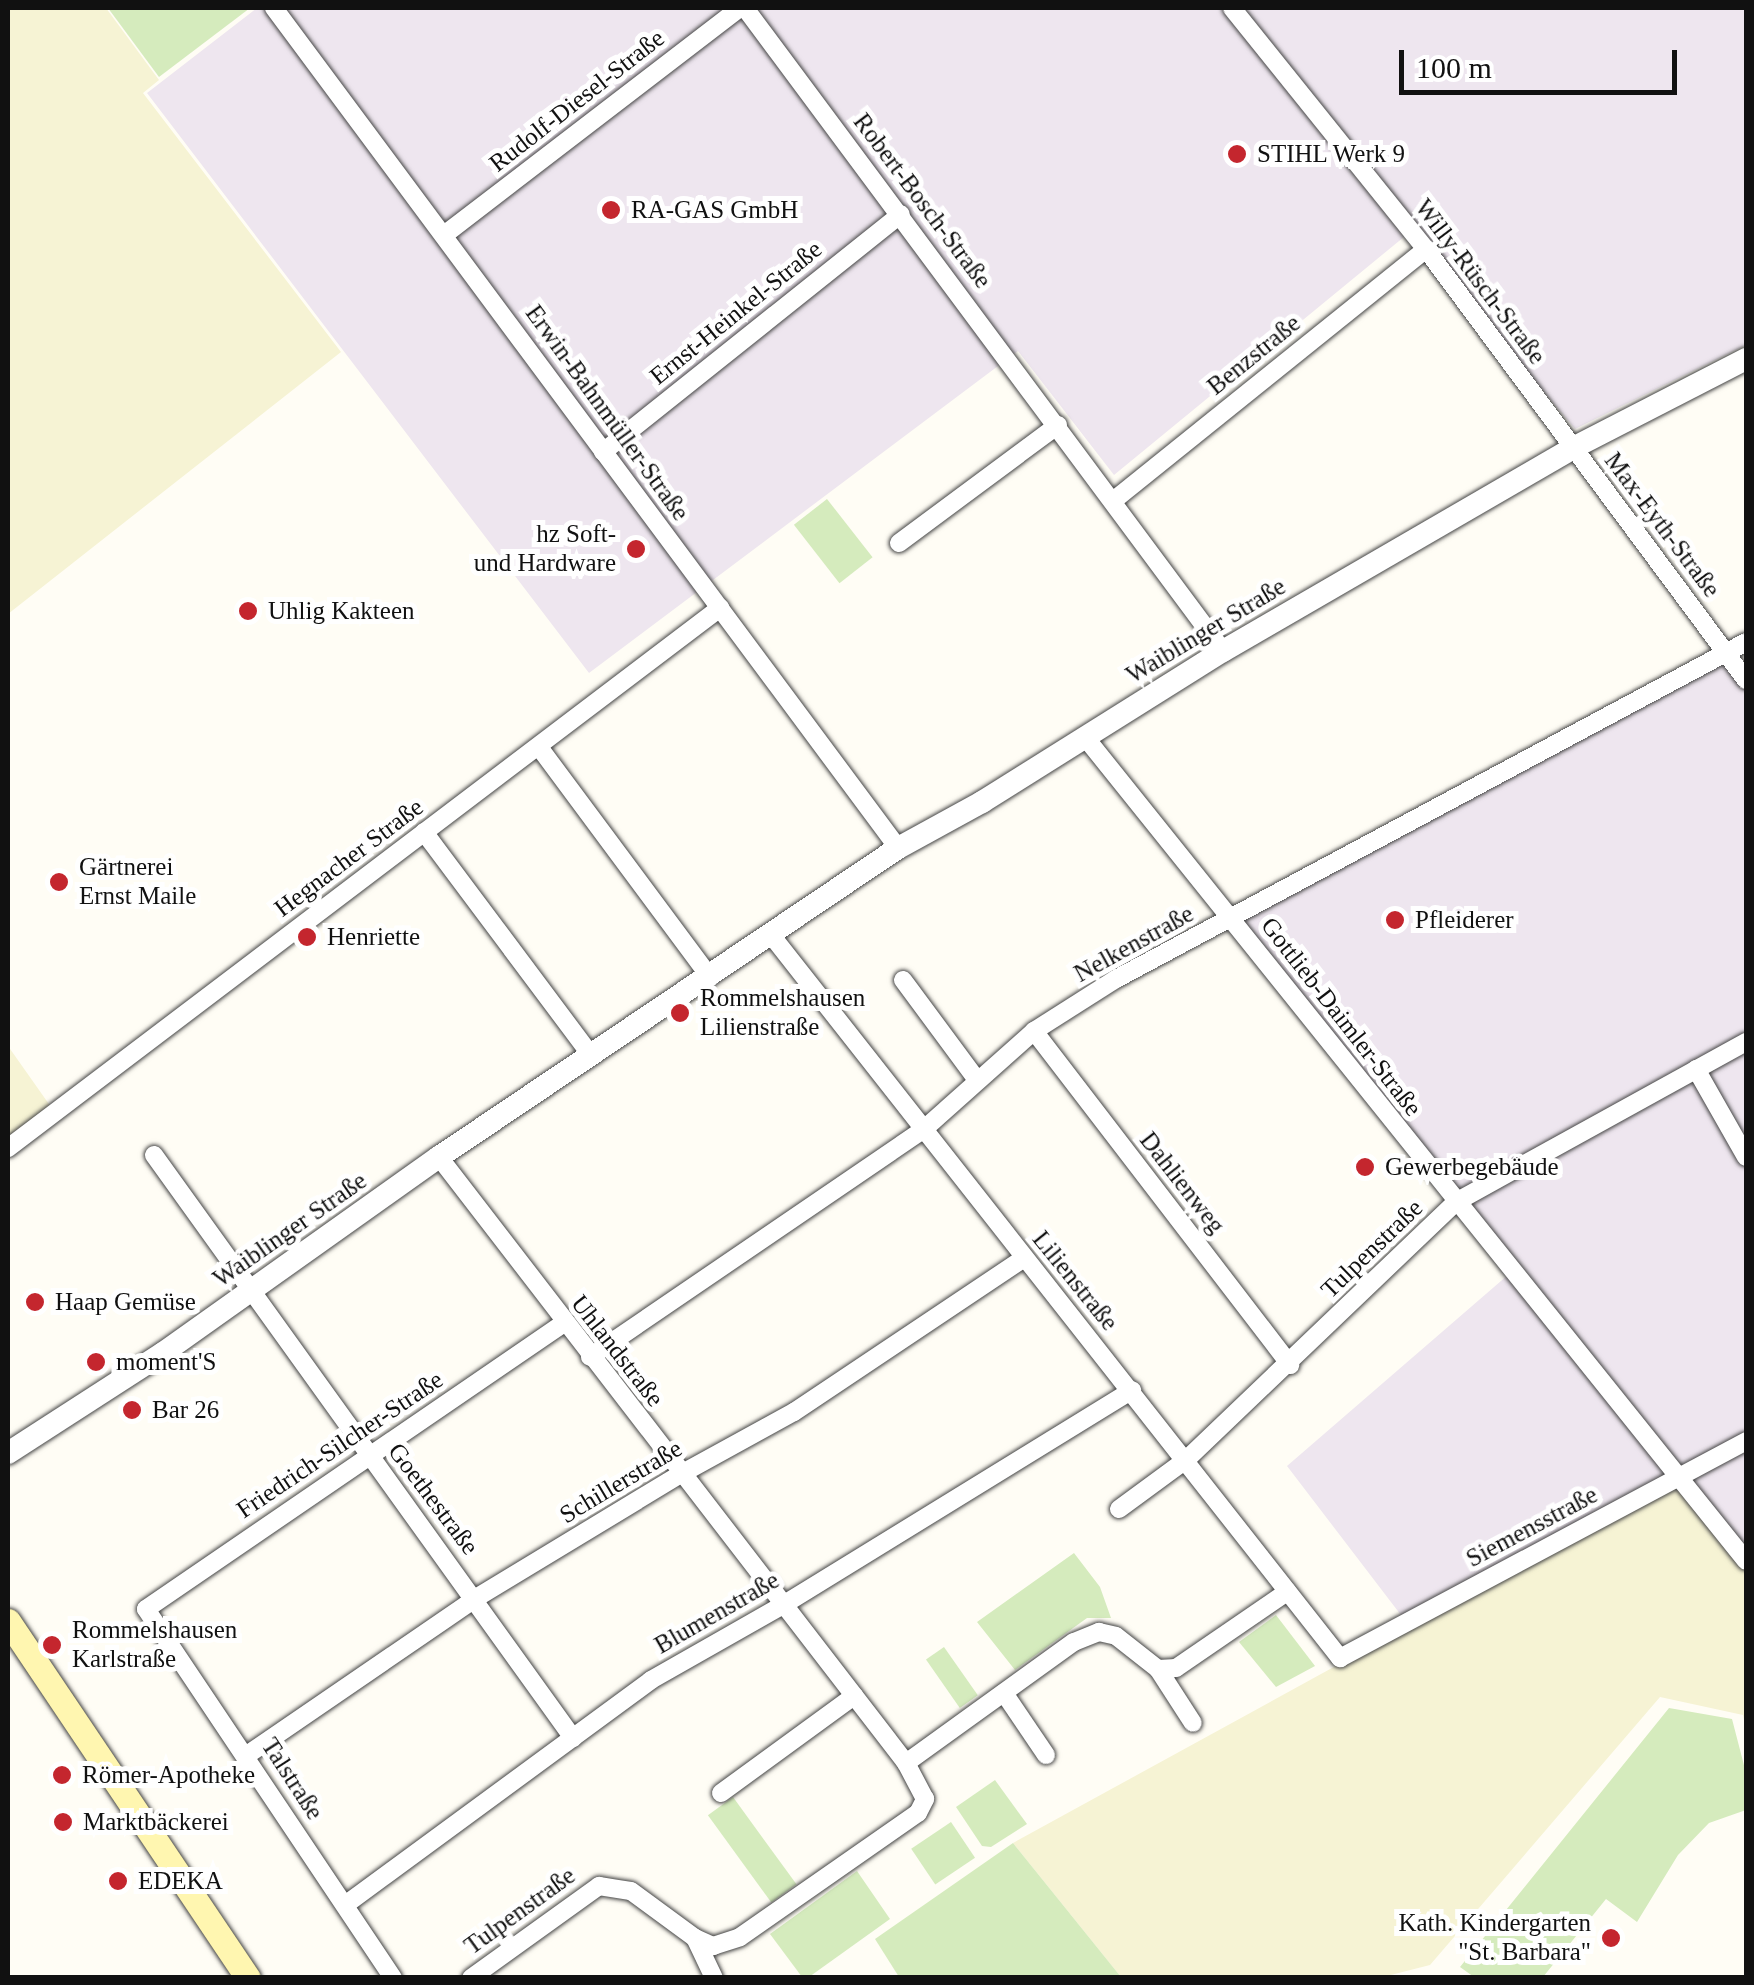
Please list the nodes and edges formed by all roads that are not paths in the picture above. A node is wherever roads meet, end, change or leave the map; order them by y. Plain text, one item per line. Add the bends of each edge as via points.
1 (274, 8) edge
2 (742, 8) edge
3 (1232, 8) edge
4 (901, 214) junction
5 (444, 234) junction
6 (1426, 249) junction
7 (1746, 358) edge
8 (1058, 425) junction
9 (1573, 448) junction
10 (603, 452) junction
11 (1114, 500) junction
12 (899, 544) dead end
13 (720, 608) junction
14 (1746, 642) edge
15 (1223, 651) junction
16 (1726, 653) junction
17 (1746, 680) edge
18 (1085, 737) junction
19 (539, 747) junction
20 (424, 832) junction
21 (898, 848) junction
22 (1232, 919) junction
23 (772, 936) junction
24 (710, 977) junction
25 (903, 980) dead end
26 (1034, 1032) junction
27 (1746, 1042) edge
28 (590, 1054) junction
29 (1696, 1069) junction
30 (976, 1080) junction
31 (923, 1130) junction
32 (8, 1148) edge
33 (154, 1155) dead end
34 (1746, 1157) edge
35 (439, 1158) junction
36 (1456, 1202) junction
37 (1024, 1258) junction
38 (253, 1290) junction
39 (564, 1322) junction
40 (590, 1358) junction
41 (1290, 1364) junction
42 (1132, 1390) junction
43 (1746, 1440) edge
44 (12, 1454) edge
45 (369, 1455) junction
46 (1187, 1459) junction
47 (681, 1474) junction
48 (1679, 1477) junction
49 (1119, 1508) dead end
50 (1746, 1561) edge
51 (1288, 1592) junction
52 (476, 1598) junction
53 (783, 1605) junction
54 (146, 1609) joint
55 (8, 1621) edge
56 (1340, 1658) joint
57 (1158, 1669) junction
58 (1004, 1694) junction
59 (854, 1696) junction
60 (1193, 1723) dead end
61 (573, 1738) junction
62 (247, 1755) junction
63 (1046, 1755) dead end
64 (906, 1763) junction
65 (720, 1794) dead end
66 (344, 1904) junction
67 (695, 1938) junction
68 (248, 1978) edge
69 (393, 1978) edge
70 (471, 1978) edge
71 (714, 1978) edge

1 - 5 street, Erwin-Bahnmüller-Straße
2 - 4 street, Robert-Bosch-Straße
2 - 5 street, Rudolf-Diesel-Straße
3 - 6 street, Willy-Rüsch-Straße
4 - 8 street, Robert-Bosch-Straße
4 - 10 street, Ernst-Heinkel-Straße
5 - 10 street, Erwin-Bahnmüller-Straße
6 - 9 street, Willy-Rüsch-Straße
6 - 11 street, Benzstraße
7 - 9 street, Waiblinger Straße
8 - 11 street, Robert-Bosch-Straße
8 - 12 street
9 - 15 street, Waiblinger Straße
9 - 16 street, Max-Eyth-Straße
10 - 13 street, Erwin-Bahnmüller-Straße
11 - 15 street, Robert-Bosch-Straße
13 - 19 street, Hegnacher Straße
13 - 21 street, Erwin-Bahnmüller-Straße
14 - 16 street, Nelkenstraße
15 - 18 street, Waiblinger Straße
16 - 17 street, Max-Eyth-Straße
16 - 22 street, Nelkenstraße
18 - 21 street, Waiblinger Straße
18 - 22 street, Gottlieb-Daimler-Straße
19 - 20 street, Hegnacher Straße
19 - 24 street
20 - 28 street
20 - 32 street, Hegnacher Straße
21 - 23 street, Waiblinger Straße
22 - 26 street, Nelkenstraße via 1116,978
22 - 36 street, Gottlieb-Daimler-Straße
23 - 24 street, Waiblinger Straße
23 - 31 street, Lilienstraße
24 - 28 street, Waiblinger Straße
25 - 30 street
26 - 30 street, Nelkenstraße
26 - 41 street, Dahlienweg
27 - 29 street, Tulpenstraße
28 - 35 street, Waiblinger Straße
29 - 34 street
29 - 36 street, Tulpenstraße
30 - 31 street, Nelkenstraße
31 - 37 street, Lilienstraße
31 - 40 street, Nelkenstraße
33 - 38 street, Goethestraße
35 - 38 street, Waiblinger Straße
35 - 39 street, Uhlandstraße
36 - 41 street, Tulpenstraße
36 - 48 street, Gottlieb-Daimler-Straße
37 - 42 street, Lilienstraße
37 - 47 street, Schillerstraße via 794,1412
38 - 44 street, Waiblinger Straße
38 - 45 street, Goethestraße
39 - 40 street, Uhlandstraße
39 - 45 street, Friedrich-Silcher-Straße
40 - 47 street, Uhlandstraße
41 - 46 street, Tulpenstraße
42 - 46 street, Lilienstraße
42 - 53 street, Blumenstraße
43 - 48 street, Siemensstraße
45 - 52 street, Goethestraße
45 - 54 street, Friedrich-Silcher-Straße
46 - 49 street, Tulpenstraße
46 - 51 street, Lilienstraße
47 - 52 street, Schillerstraße
47 - 53 street, Uhlandstraße
48 - 50 street, Gottlieb-Daimler-Straße
48 - 56 street, Siemensstraße
51 - 56 street, Lilienstraße
51 - 57 street via 1194,1660
52 - 61 street, Goethestraße
52 - 62 street, Schillerstraße
53 - 59 street, Uhlandstraße
53 - 61 street, Blumenstraße via 651,1680
54 - 62 street, Talstraße
55 - 68 main road
57 - 58 street via 1116,1636 1098,1632
57 - 60 street
58 - 63 street
58 - 64 street
59 - 64 street, Uhlandstraße
59 - 65 street
61 - 66 street, Blumenstraße
62 - 66 street, Talstraße
64 - 67 street, Uhlandstraße via 925,1799 918,1812 740,1938 713,1946
66 - 69 street, Talstraße
67 - 70 street, Tulpenstraße via 631,1891 599,1886
67 - 71 street

